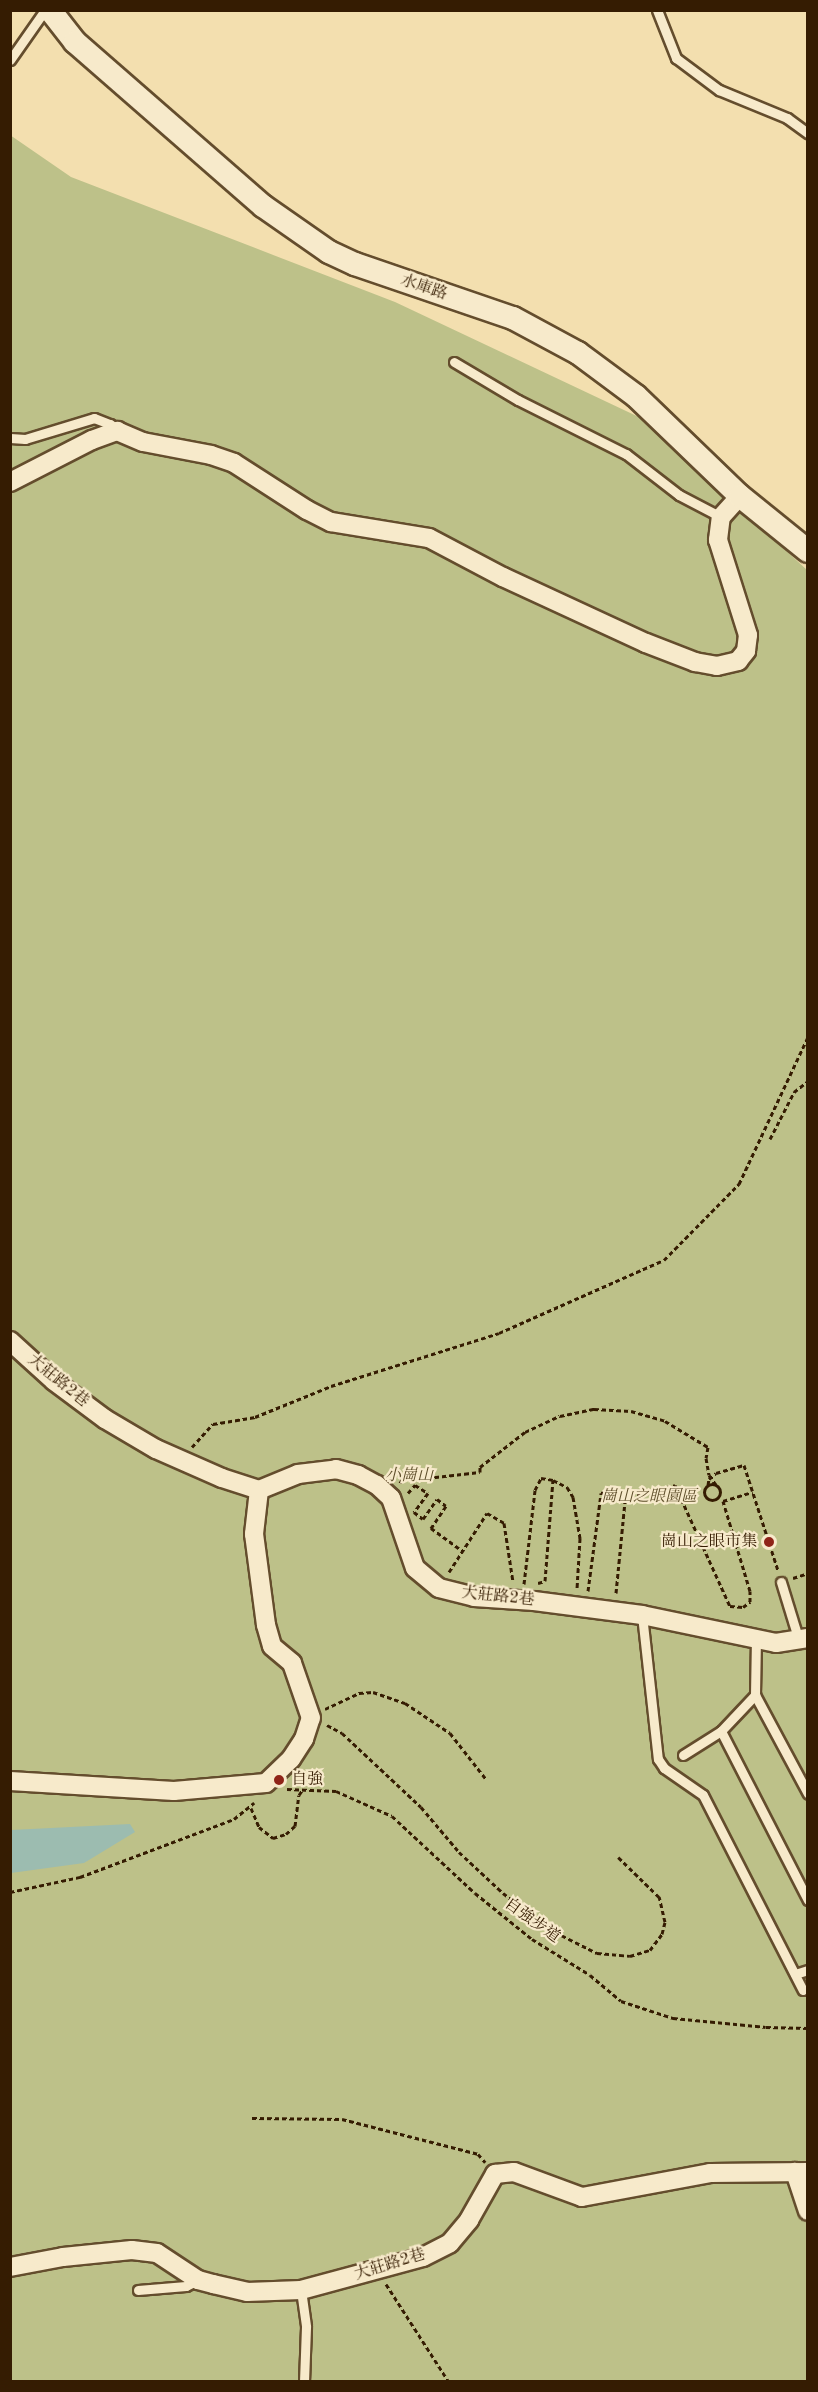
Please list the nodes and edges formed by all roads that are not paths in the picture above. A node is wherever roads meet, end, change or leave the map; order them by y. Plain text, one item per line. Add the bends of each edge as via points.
1 (45, 10) edge
2 (50, 10) edge
3 (657, 10) edge
4 (10, 60) edge
5 (807, 133) edge
6 (454, 362) dead end
7 (117, 431) junction
8 (10, 438) edge
9 (10, 482) edge
10 (740, 496) junction
11 (721, 517) junction
12 (807, 551) edge
13 (10, 1341) edge
14 (259, 1490) junction
15 (781, 1582) road end
16 (642, 1615) junction
17 (803, 1639) edge
18 (756, 1640) junction
19 (755, 1695) junction
20 (721, 1731) junction
21 (683, 1755) dead end
22 (10, 1781) edge
23 (807, 1794) edge
24 (807, 1900) edge
25 (807, 1970) edge
26 (795, 1974) junction
27 (803, 1990) dead end
28 (801, 2172) edge
29 (807, 2211) edge
30 (10, 2267) edge
31 (198, 2280) junction
32 (138, 2290) dead end
33 (302, 2290) junction
34 (304, 2382) edge

1 - 4 lane
2 - 10 street, 水庫路 via 75,42 263,206 329,252 513,318 578,353 636,396
3 - 5 lane via 676,58 719,90 787,118
6 - 11 lane via 518,400 626,454 679,495
7 - 8 lane via 94,418 25,440
7 - 9 street
7 - 11 street via 143,442 234,463 331,522 429,538 646,643 717,666 738,662 746,651 748,635 718,540
10 - 11 street
10 - 12 street, 水庫路
13 - 14 street, 大莊路2巷 via 105,1419 156,1449
14 - 16 street, 大莊路2巷 via 298,1474 336,1469 358,1475 391,1498 415,1568 439,1588 474,1597
14 - 22 street via 254,1534 266,1624 272,1646 292,1663 311,1718 291,1759 266,1783 174,1791
15 - 17 lane
16 - 18 street, 大莊路2巷
16 - 26 lane via 658,1759 703,1795
17 - 18 street, 大莊路2巷 via 776,1643
18 - 19 lane
19 - 20 lane
19 - 23 lane
20 - 21 lane
20 - 24 lane
25 - 26 lane
26 - 27 lane
28 - 29 street
28 - 33 street, 大莊路2巷 via 710,2173 582,2197 514,2172 495,2175 469,2220 450,2243 423,2257
30 - 31 street, 大莊路2巷 via 132,2250 157,2253
31 - 32 lane via 186,2286
31 - 33 street, 大莊路2巷 via 247,2292
33 - 34 lane via 306,2326

